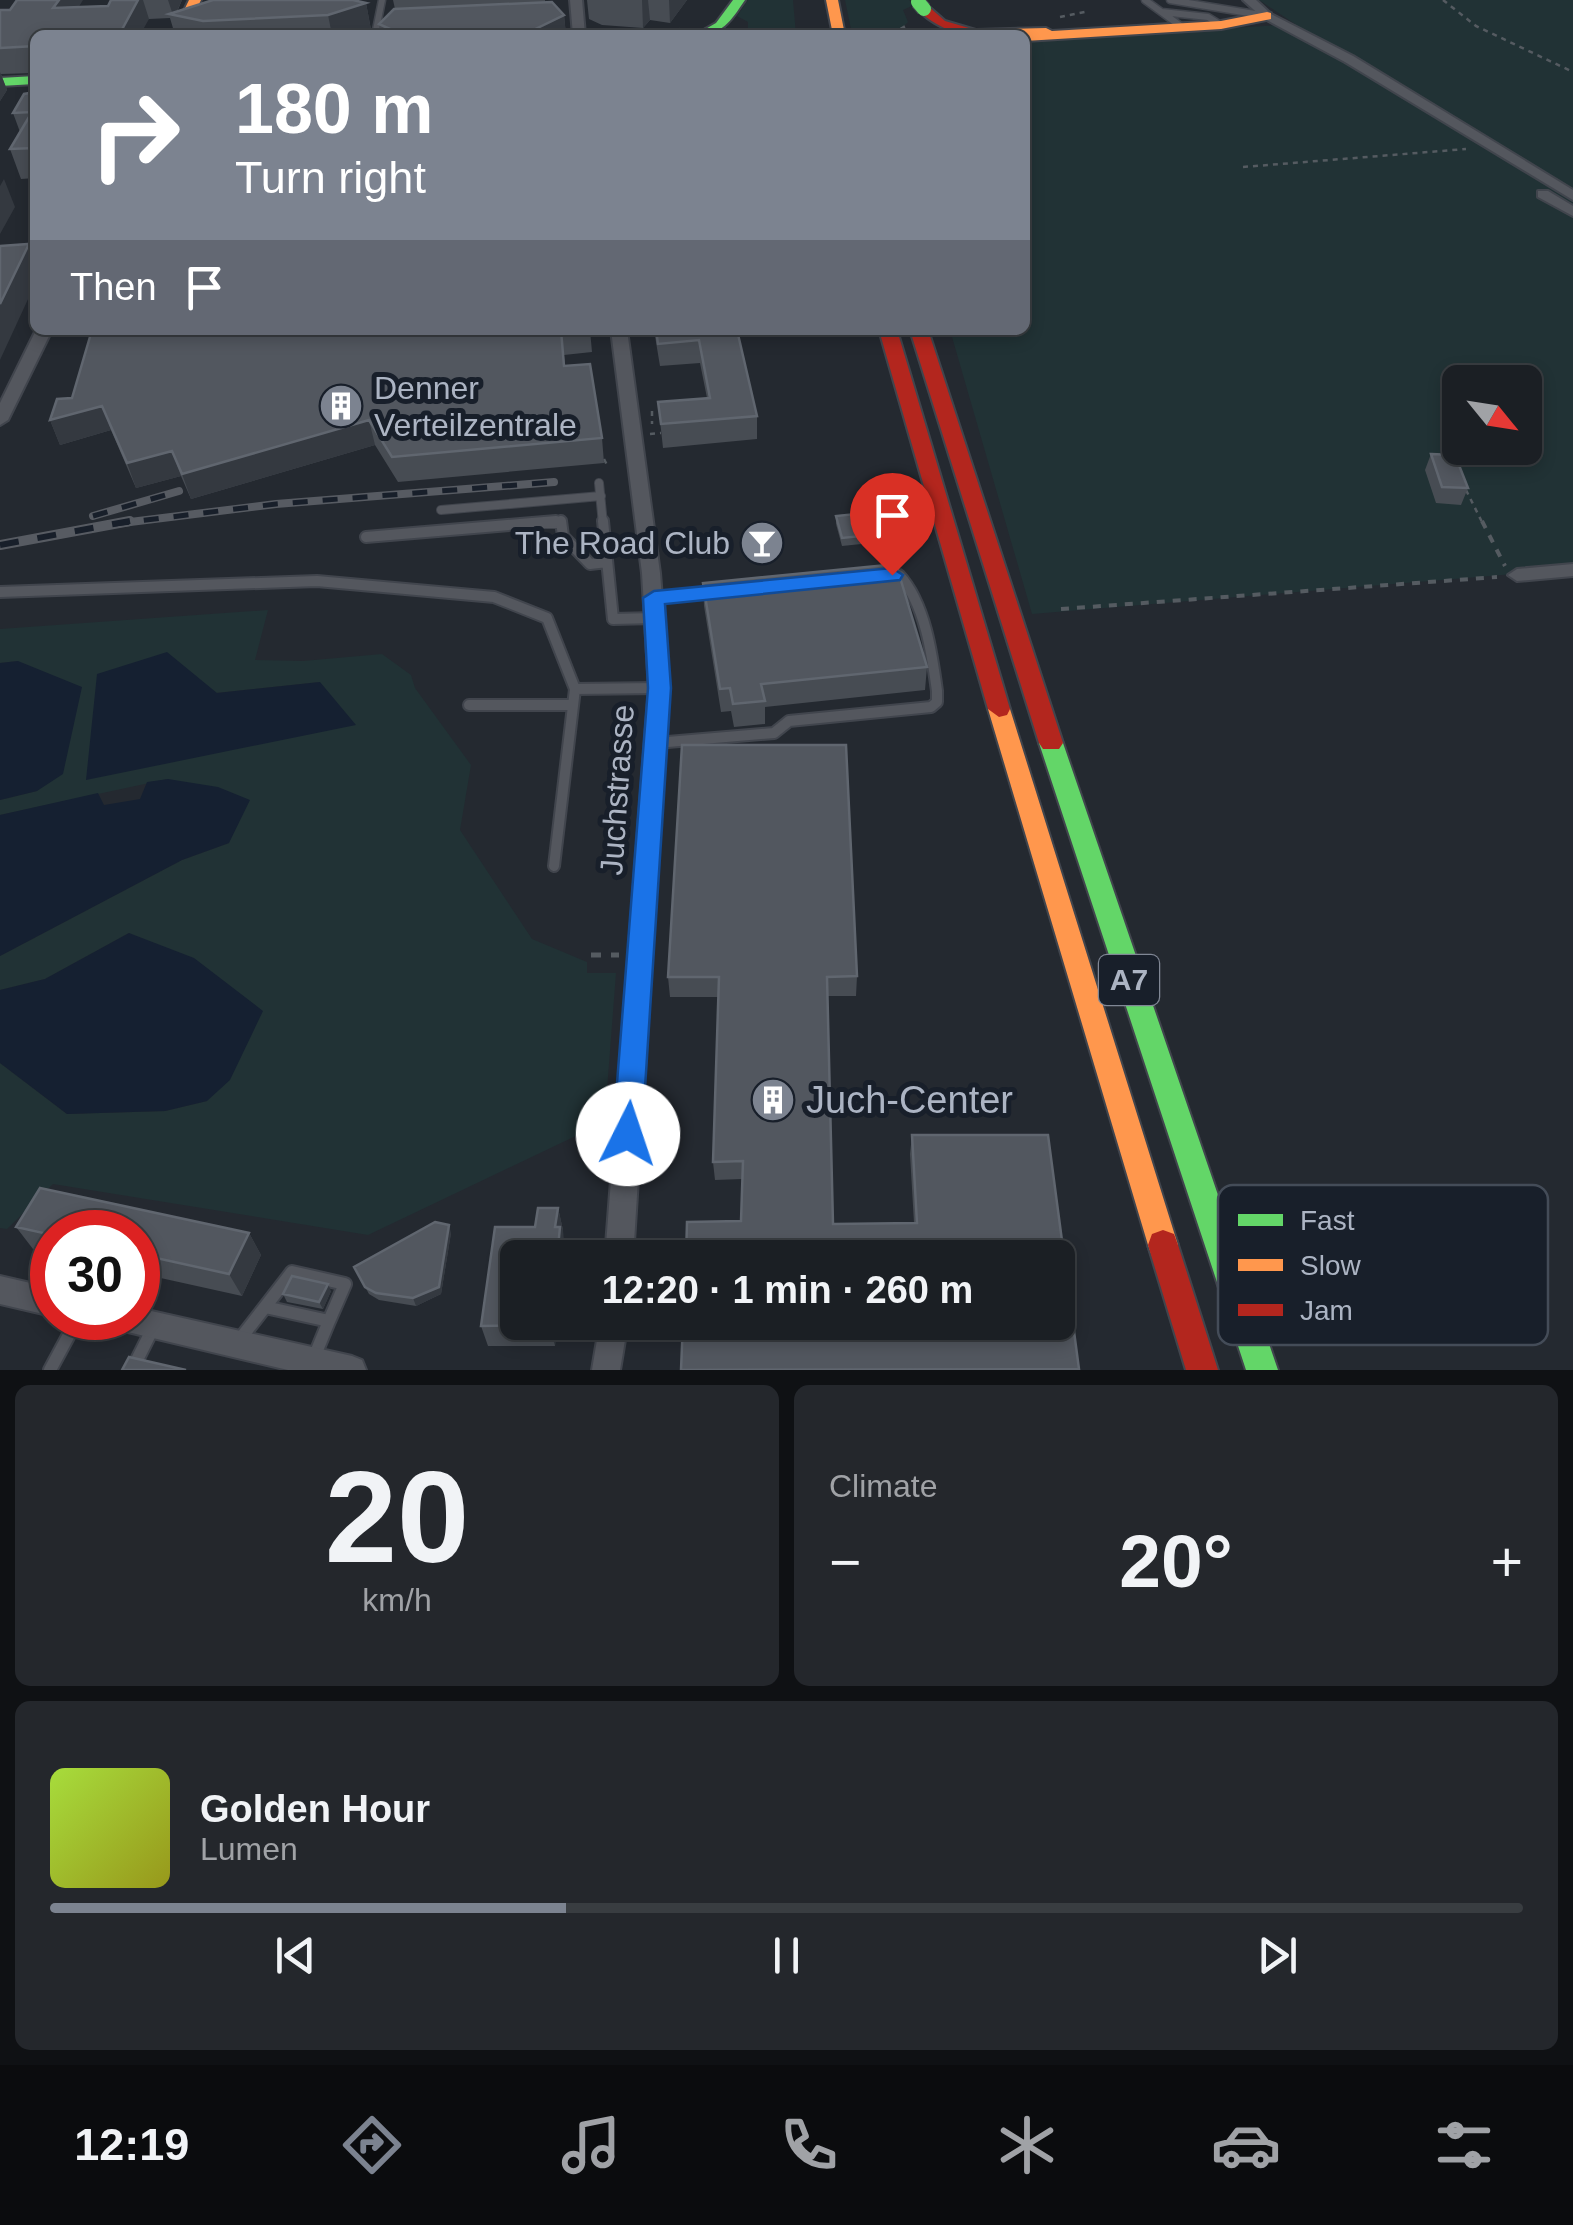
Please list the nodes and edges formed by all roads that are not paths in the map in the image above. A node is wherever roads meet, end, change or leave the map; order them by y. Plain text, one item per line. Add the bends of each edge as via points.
1 (196, 0) edge
2 (382, 0) edge
3 (739, 0) edge
4 (810, 0) edge
5 (832, 0) edge
6 (1145, 0) edge
7 (1170, 0) edge
8 (1258, 8) edge
9 (1162, 12) junction
10 (928, 17) edge
11 (364, 24) edge
12 (390, 24) edge
13 (1221, 25) junction
14 (1182, 27) junction
15 (185, 30) edge
16 (375, 30) edge
17 (716, 30) edge
18 (815, 30) edge
19 (838, 30) edge
20 (970, 30) edge
21 (1089, 32) junction
22 (1030, 33) edge
23 (1030, 37) edge
24 (1331, 50) junction
25 (30, 80) edge
26 (0, 82) edge
27 (30, 90) edge
28 (0, 91) edge
29 (1573, 196) edge
30 (1573, 212) edge
31 (42, 335) edge
32 (621, 335) edge
33 (880, 335) edge
34 (889, 335) edge
35 (921, 335) edge
36 (934, 335) edge
37 (902, 380) junction
38 (941, 400) junction
39 (0, 420) edge
40 (599, 483) dead end
41 (600, 496) junction
42 (441, 510) dead end
43 (366, 537) dead end
44 (607, 562) junction
45 (1573, 570) edge
46 (1516, 575) road end
47 (869, 577) edge
48 (729, 591) edge
49 (0, 592) edge
50 (655, 608) junction
51 (928, 650) junction
52 (913, 651) edge
53 (659, 688) junction
54 (574, 689) junction
55 (469, 705) dead end
56 (573, 705) junction
57 (786, 705) dead end
58 (790, 720) junction
59 (655, 743) junction
60 (554, 866) dead end
61 (620, 1240) edge
62 (1218, 1241) edge
63 (0, 1290) edge
64 (30, 1297) edge
65 (265, 1307) junction
66 (329, 1322) junction
67 (160, 1326) edge
68 (66, 1340) edge
69 (147, 1340) edge
70 (611, 1340) edge
71 (236, 1344) junction
72 (1253, 1345) edge
73 (313, 1360) junction
74 (50, 1370) edge
75 (132, 1370) edge
76 (352, 1370) edge
77 (606, 1370) edge
78 (1202, 1370) edge
79 (1262, 1370) edge

1 - 15 main road
2 - 16 lane
3 - 17 main road
4 - 18 main road
5 - 19 main road
6 - 9 lane
7 - 8 lane
8 - 13 main road
8 - 24 street
9 - 13 lane
9 - 14 lane
10 - 20 main road
11 - 16 lane
12 - 16 lane
13 - 14 main road
14 - 21 main road
21 - 22 main road
21 - 23 main road
24 - 29 street
24 - 30 street via 1338,62
25 - 26 main road
27 - 28 main road
31 - 39 street
32 - 50 street, Juchstrasse
33 - 37 main road, A7
34 - 37 main road, A7
35 - 38 main road, A7
36 - 38 main road, A7
37 - 78 main road, A7
38 - 62 main road, A7
40 - 41 lane
41 - 42 lane
41 - 44 lane
43 - 44 lane via 562,520 563,536 590,564
44 - 50 lane via 613,619
45 - 46 street
47 - 51 lane via 906,578
48 - 50 lane
49 - 54 lane via 236,580 494,597 547,618
50 - 53 street, Juchstrasse
51 - 52 lane
51 - 58 lane via 938,695 931,707
53 - 54 lane
53 - 59 street, Juchstrasse
54 - 56 lane
55 - 56 lane
56 - 60 lane
57 - 58 lane
58 - 59 lane via 774,732
59 - 61 street, Juchstrasse
63 - 64 street
65 - 66 lane
65 - 66 lane via 292,1272 345,1284
65 - 71 lane
66 - 73 lane
67 - 71 street
68 - 74 lane
69 - 75 lane
70 - 77 street
71 - 73 street
72 - 79 main road, A7
73 - 76 street

